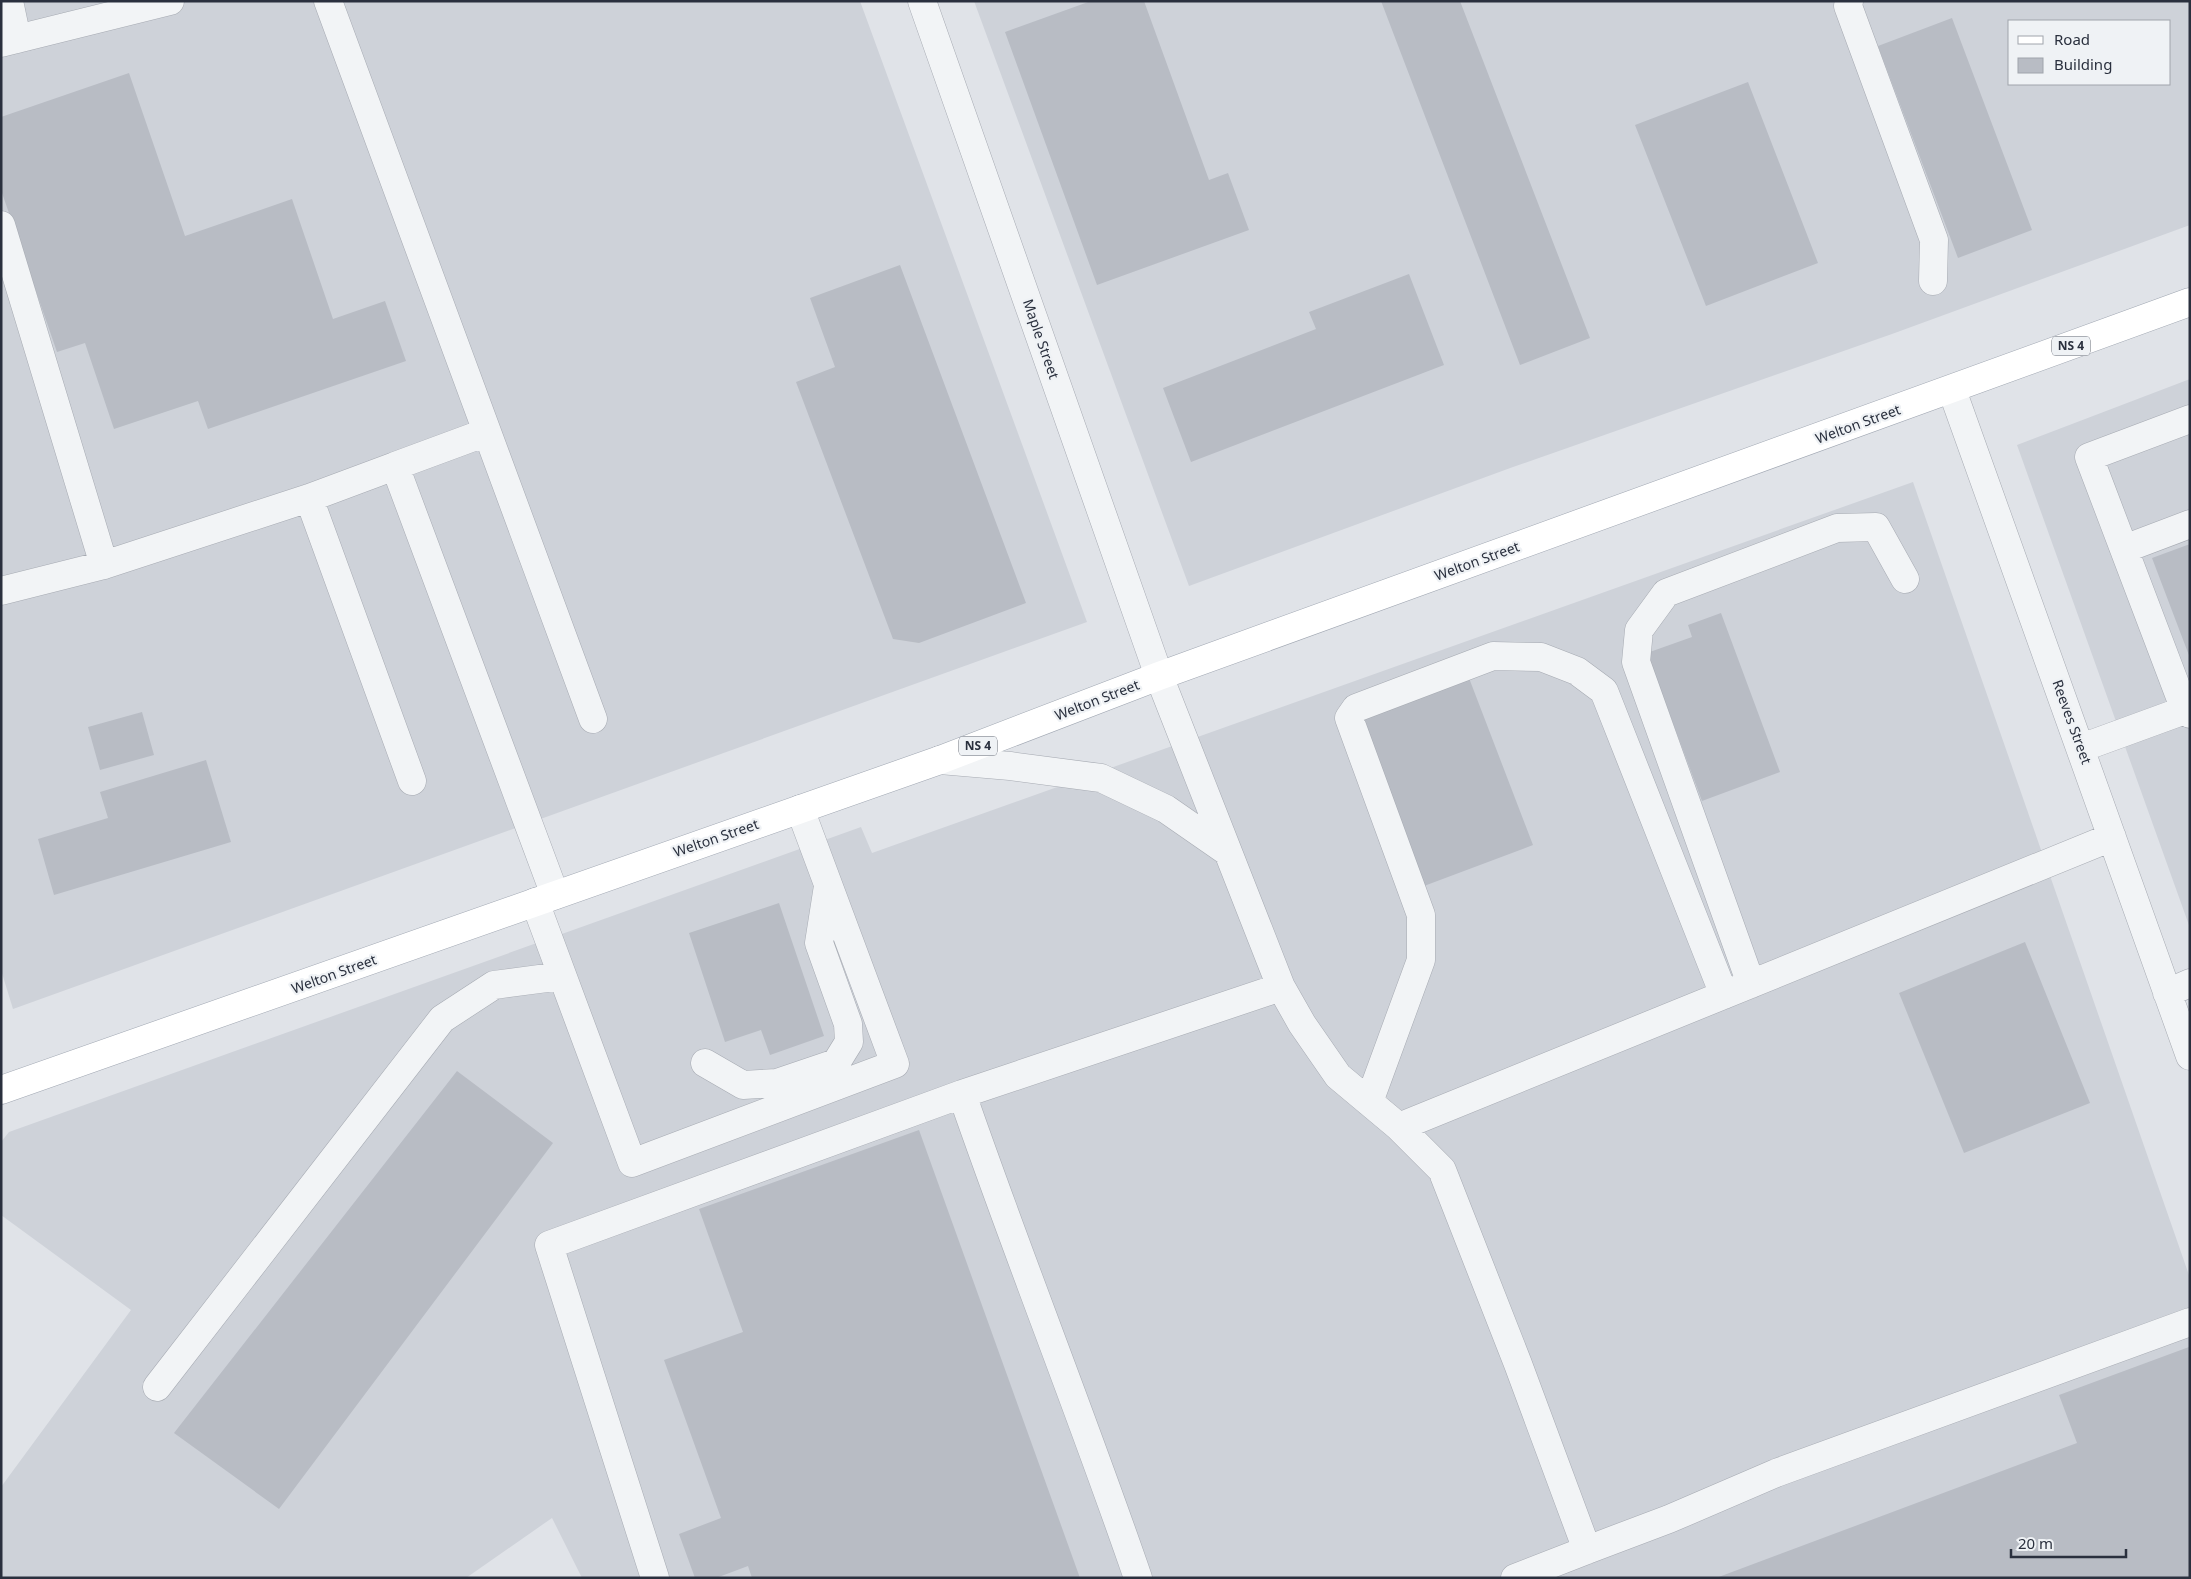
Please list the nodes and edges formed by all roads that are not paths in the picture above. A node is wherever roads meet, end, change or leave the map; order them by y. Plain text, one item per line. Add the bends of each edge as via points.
1 (9, 1) edge
2 (170, 1) edge
3 (328, 1) edge
4 (922, 1) edge
5 (1848, 3) edge
6 (9, 41) edge
7 (1, 224) edge
8 (1932, 281) dead end
9 (2190, 302) edge
10 (1952, 390) junction
11 (2190, 418) edge
12 (487, 432) junction
13 (395, 466) junction
14 (309, 498) junction
15 (2190, 524) edge
16 (2124, 549) junction
17 (104, 565) junction
18 (1905, 579) dead end
19 (1, 591) edge
20 (1159, 676) junction
21 (2188, 712) edge
22 (593, 719) dead end
23 (2081, 748) junction
24 (940, 760) junction
25 (412, 781) dead end
26 (800, 809) junction
27 (2112, 837) junction
28 (1228, 852) junction
29 (828, 885) junction
30 (544, 899) junction
31 (562, 976) junction
32 (1751, 984) junction
33 (1281, 987) junction
34 (2178, 988) edge
35 (1724, 995) junction
36 (2190, 1056) edge
37 (705, 1062) dead end
38 (1, 1090) edge
39 (962, 1094) junction
40 (1369, 1102) junction
41 (1398, 1127) junction
42 (2190, 1322) edge
43 (157, 1386) dead end
44 (1587, 1550) junction
45 (655, 1578) edge
46 (1138, 1578) edge
47 (1515, 1578) edge

1 - 6 street
2 - 6 street
3 - 12 street
4 - 20 street, Maple Street
5 - 8 street via 1934,240
7 - 17 street
9 - 10 main road, Welton Street / NS 4
10 - 20 main road, Welton Street / NS 4
10 - 23 street, Reeves Street
11 - 16 street via 2089,457
12 - 13 street
12 - 22 street
13 - 14 street
13 - 30 street
14 - 17 street
14 - 25 street
15 - 16 street
16 - 21 street
17 - 19 street
18 - 32 street via 1876,527 1838,528 1666,593 1639,630 1636,662
20 - 24 main road, Welton Street / NS 4
20 - 28 street, Maple Street
21 - 23 street
23 - 27 street, Reeves Street
24 - 26 main road, Welton Street / NS 4
24 - 28 street via 1101,778 1166,809
26 - 29 street
26 - 30 main road, Welton Street / NS 4
27 - 32 street
27 - 34 street, Reeves Street
28 - 33 street, Maple Street
29 - 31 street via 895,1064 632,1163
29 - 37 street via 819,943 848,1024 849,1042 836,1062 777,1083 743,1085
30 - 31 street
30 - 38 main road, Welton Street / NS 4
31 - 43 street via 494,985 442,1019
32 - 35 street
33 - 39 street
33 - 40 street, Maple Street via 1338,1076
34 - 36 street, Reeves Street
35 - 40 street via 1604,691 1577,671 1541,657 1493,656 1356,708 1349,718 1421,915 1421,960
35 - 41 street
39 - 45 street via 549,1245
39 - 46 street
40 - 41 street, Maple Street
41 - 44 street, Maple Street via 1442,1170
42 - 44 street via 1776,1473
44 - 47 street

